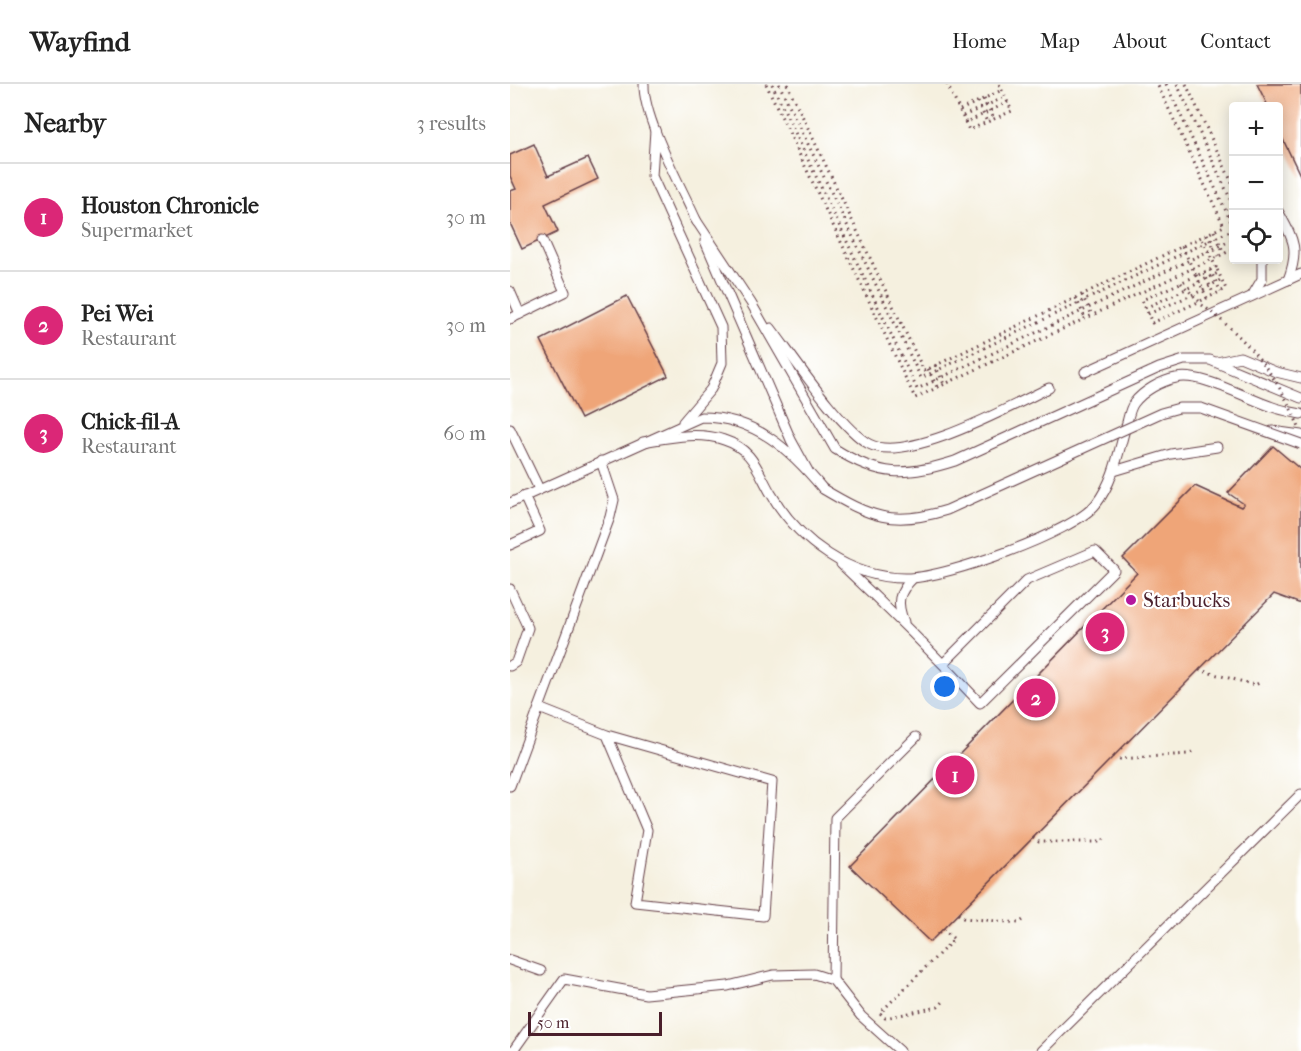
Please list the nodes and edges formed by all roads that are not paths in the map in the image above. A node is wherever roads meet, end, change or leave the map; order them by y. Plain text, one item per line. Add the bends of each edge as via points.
1 (644, 84) edge
2 (655, 128) junction
3 (694, 217) junction
4 (1283, 221) edge
5 (542, 240) dead end
6 (1262, 264) edge
7 (1301, 274) edge
8 (1288, 280) junction
9 (510, 291) edge
10 (1252, 296) junction
11 (751, 303) junction
12 (520, 314) junction
13 (510, 319) edge
14 (1217, 362) junction
15 (1085, 372) dead end
16 (1301, 378) edge
17 (1049, 388) dead end
18 (1301, 398) edge
19 (1301, 414) edge
20 (681, 424) junction
21 (510, 429) edge
22 (1261, 430) junction
23 (1301, 433) edge
24 (643, 442) junction
25 (1301, 444) edge
26 (1217, 447) dead end
27 (601, 461) junction
28 (808, 471) junction
29 (1114, 471) junction
30 (539, 489) junction
31 (524, 496) junction
32 (510, 503) edge
33 (510, 545) edge
34 (838, 561) junction
35 (913, 578) junction
36 (510, 589) edge
37 (905, 624) junction
38 (943, 664) junction
39 (510, 666) edge
40 (539, 708) junction
41 (607, 735) junction
42 (916, 737) dead end
43 (512, 776) edge
44 (510, 786) edge
45 (1301, 794) edge
46 (510, 960) edge
47 (542, 971) dead end
48 (833, 980) junction
49 (513, 1051) edge
50 (900, 1051) edge
51 (1041, 1051) edge

1 - 2 lane
2 - 3 lane
2 - 20 lane via 652,176 721,327 722,363 711,389
3 - 11 lane
3 - 28 lane
4 - 8 lane via 1294,242 1295,260
5 - 12 lane via 565,292
6 - 10 lane via 1262,279
7 - 8 lane
8 - 10 lane
9 - 12 lane
10 - 15 lane
11 - 14 lane via 835,449 859,464 884,472 904,474 955,461 1159,368 1201,358
11 - 17 lane via 850,429 869,444 887,449 935,440
12 - 13 lane
14 - 16 lane via 1240,357
14 - 18 lane
19 - 29 lane via 1197,378 1177,378 1146,391 1132,405
20 - 24 lane
20 - 28 lane via 701,417 724,417 750,424
21 - 30 lane
22 - 23 lane, bridge
22 - 25 lane, bridge
22 - 28 lane, bridge via 1201,408 1179,408 926,517 879,517 860,511 823,489
24 - 27 lane
24 - 34 lane via 705,437 724,440 744,451 758,466 770,492 797,529
26 - 29 lane via 1171,454
27 - 30 lane
27 - 40 lane via 614,500 610,518
29 - 35 lane via 1095,505 1077,521 972,565
30 - 31 lane
31 - 32 lane
31 - 33 lane via 540,531
34 - 35 lane via 893,579
34 - 37 lane
35 - 37 lane via 900,591 898,605
36 - 39 lane via 528,628 516,662
37 - 38 lane
38 - 38 lane via 980,703 1114,570 1095,551 1027,580
40 - 41 lane
40 - 43 lane
41 - 41 lane via 772,782 763,916 635,902 647,830
42 - 48 lane via 835,818
43 - 44 lane
45 - 51 lane
46 - 47 lane
48 - 49 lane via 814,974 773,975 728,986 646,994 564,978
48 - 50 lane via 861,1016

